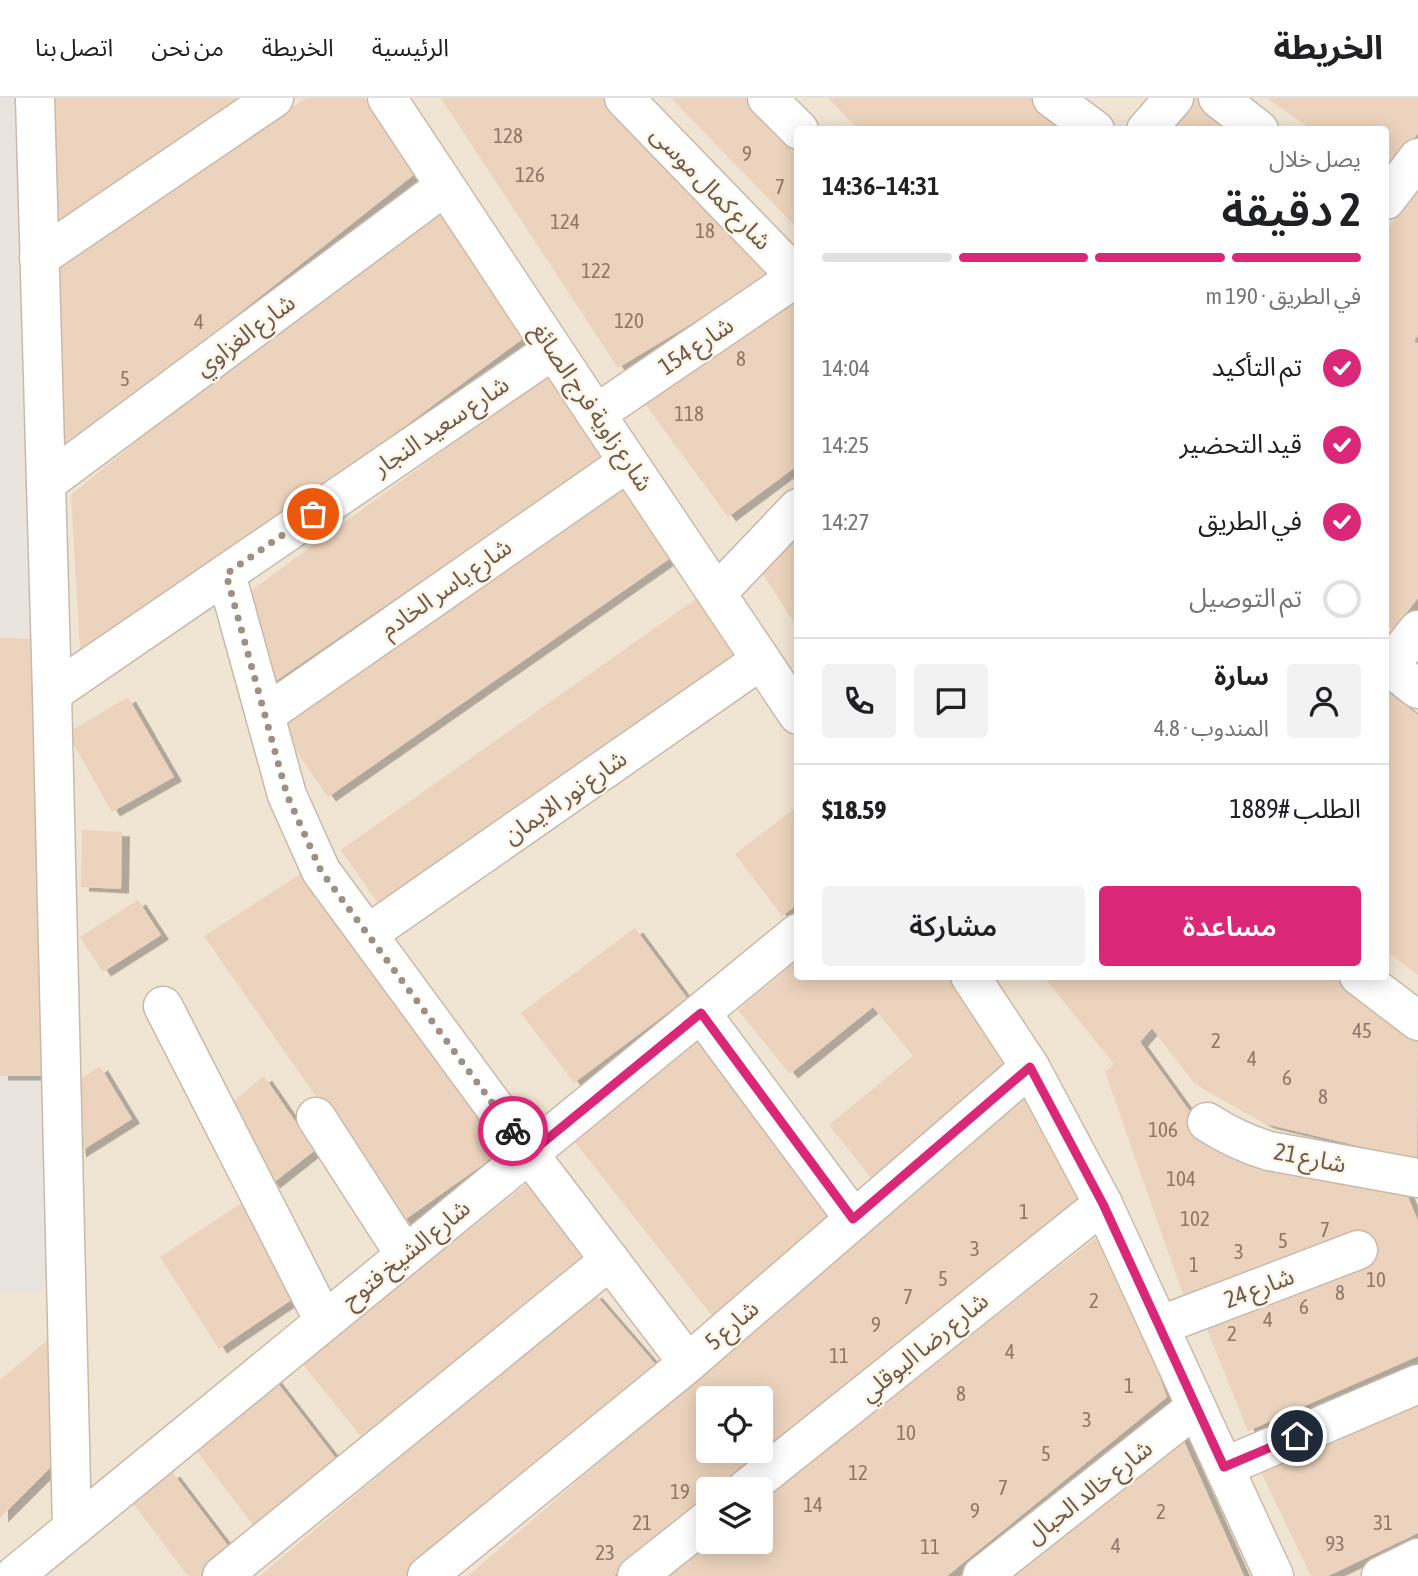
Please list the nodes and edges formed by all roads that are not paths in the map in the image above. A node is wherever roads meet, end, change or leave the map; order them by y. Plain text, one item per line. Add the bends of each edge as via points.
1 (35, 98) edge
2 (274, 98) edge
3 (387, 98) edge
4 (624, 98) edge
5 (767, 98) edge
6 (1052, 98) edge
7 (1174, 98) edge
8 (1218, 98) edge
9 (795, 126) edge
10 (1090, 126) edge
11 (1150, 126) edge
12 (1254, 126) edge
13 (1418, 158) edge
14 (445, 186) junction
15 (1389, 196) edge
16 (39, 258) junction
17 (794, 274) edge
18 (794, 281) edge
19 (553, 350) junction
20 (596, 414) junction
21 (628, 462) junction
22 (46, 483) junction
23 (794, 512) edge
24 (226, 574) junction
25 (717, 593) junction
26 (1418, 631) edge
27 (761, 660) junction
28 (1398, 673) edge
29 (52, 693) junction
30 (794, 709) edge
31 (265, 715) junction
32 (368, 934) junction
33 (794, 936) edge
34 (973, 980) edge
35 (1364, 980) edge
36 (163, 1006) dead end
37 (701, 1013) junction
38 (1418, 1021) edge
39 (1030, 1067) junction
40 (316, 1117) dead end
41 (1207, 1122) dead end
42 (529, 1154) junction
43 (1418, 1178) edge
44 (1103, 1204) junction
45 (853, 1219) junction
46 (1358, 1250) dead end
47 (405, 1255) junction
48 (610, 1260) junction
49 (324, 1321) junction
50 (1159, 1326) junction
51 (688, 1363) junction
52 (1418, 1384) edge
53 (1196, 1407) junction
54 (1224, 1467) junction
55 (761, 1477) edge
56 (72, 1528) junction
57 (696, 1529) edge
58 (1418, 1558) edge
59 (14, 1576) edge
60 (222, 1576) edge
61 (427, 1576) edge
62 (637, 1576) edge
63 (982, 1576) edge
64 (1274, 1576) edge
65 (1381, 1576) edge

1 - 16 street
2 - 16 street
3 - 14 street, شارع زاوية فرج الصائغ
4 - 17 street, شارع كمال موسى
5 - 9 street
6 - 10 street
7 - 11 street
8 - 12 street
13 - 15 street
14 - 19 street, شارع زاوية فرج الصائغ
14 - 22 street, شارع الغزاوي
16 - 22 street
18 - 20 street, شارع 154
19 - 20 street, شارع زاوية فرج الصائغ
19 - 24 street, شارع سعيد النجار
20 - 21 street, شارع زاوية فرج الصائغ
21 - 25 street, شارع زاوية فرج الصائغ
21 - 31 street, شارع ياسر الخادم
22 - 29 street
23 - 25 street
24 - 29 street, شارع سعيد النجار
24 - 31 street
25 - 27 street, شارع زاوية فرج الصائغ
26 - 28 street
27 - 30 street, شارع زاوية فرج الصائغ
27 - 32 street, شارع نور الايمان
29 - 56 street
31 - 32 street via 287,795 321,871
32 - 42 street
33 - 37 street, شارع الشيخ فتوح
34 - 39 street
35 - 38 street
36 - 49 street
37 - 42 street, شارع الشيخ فتوح
37 - 45 street
39 - 44 street
39 - 45 street, شارع 5
40 - 47 street
41 - 43 street, شارع 21 via 1247,1145 1269,1151
42 - 47 street, شارع الشيخ فتوح
42 - 48 street
44 - 50 street
44 - 55 street, شارع رضا البوقلي
45 - 51 street, شارع 5
46 - 50 street, شارع 24
47 - 49 street, شارع الشيخ فتوح
48 - 51 street
48 - 60 street
49 - 56 street, شارع الشيخ فتوح
50 - 53 street
51 - 61 street, شارع 5
52 - 54 street
53 - 54 street
53 - 63 street, شارع خالد الحبال
54 - 64 street
56 - 59 street, شارع الشيخ فتوح
57 - 62 street
58 - 65 street

